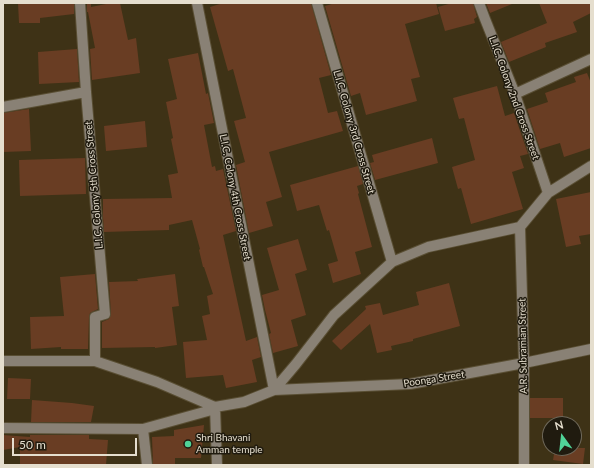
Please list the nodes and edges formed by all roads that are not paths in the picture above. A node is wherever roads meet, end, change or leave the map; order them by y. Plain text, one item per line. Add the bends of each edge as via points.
1 (80, 3) edge
2 (317, 3) edge
3 (479, 3) edge
4 (200, 4) edge
5 (591, 59) edge
6 (86, 92) junction
7 (515, 94) junction
8 (3, 107) edge
9 (591, 166) edge
10 (548, 194) junction
11 (520, 227) junction
12 (392, 262) junction
13 (591, 349) edge
14 (3, 361) edge
15 (95, 361) junction
16 (524, 363) junction
17 (274, 390) junction
18 (215, 408) junction
19 (3, 428) edge
20 (143, 429) junction
21 (147, 465) edge
22 (217, 465) edge
23 (524, 465) edge

1 - 6 street, L.I.C. Colony 5th Cross Street
2 - 12 street, L.I.C. Colony 3rd Cross Street
3 - 7 street, L.I.C. Colony 2nd Cross Street
4 - 17 street, L.I.C. Colony 4th Cross Street
5 - 7 street
6 - 8 street
6 - 15 street, L.I.C. Colony 5th Cross Street via 105,314 96,317
7 - 10 street, L.I.C. Colony 2nd Cross Street
9 - 10 street
10 - 11 street
11 - 12 street via 428,246
11 - 16 street, A.R. Subramian Street
12 - 17 street via 334,315
13 - 16 street, Poonga Street
14 - 15 street
15 - 18 street via 157,382
16 - 17 street, Poonga Street via 410,384
16 - 23 street, A.R. Subramian Street
17 - 18 street via 244,402
18 - 20 street
18 - 22 street
19 - 20 street
20 - 21 street

